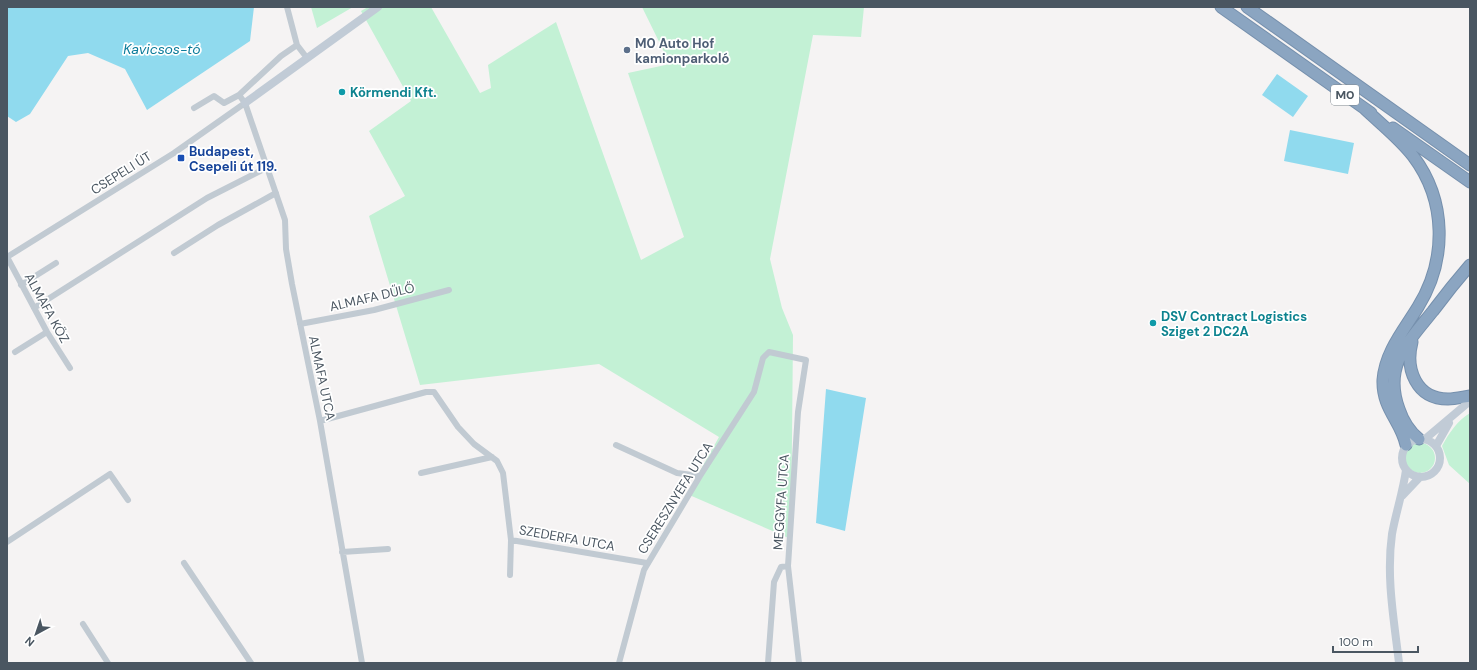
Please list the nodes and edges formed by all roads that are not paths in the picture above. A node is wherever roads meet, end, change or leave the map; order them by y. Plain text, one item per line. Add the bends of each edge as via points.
1 (287, 7) edge
2 (378, 7) edge
3 (1220, 7) edge
4 (1247, 7) edge
5 (297, 45) junction
6 (307, 58) junction
7 (239, 95) junction
8 (245, 103) junction
9 (194, 108) dead end
10 (1365, 109) junction
11 (1470, 164) edge
12 (268, 166) junction
13 (1470, 182) edge
14 (276, 193) junction
15 (174, 253) dead end
16 (7, 257) edge
17 (56, 263) dead end
18 (1470, 266) edge
19 (21, 285) junction
20 (449, 290) dead end
21 (34, 308) junction
22 (300, 324) junction
23 (47, 332) junction
24 (1414, 334) junction
25 (15, 352) dead end
26 (806, 360) joint
27 (70, 368) dead end
28 (1470, 396) edge
29 (1470, 401) edge
30 (1453, 417) junction
31 (320, 420) junction
32 (1422, 439) junction
33 (616, 445) dead end
34 (1406, 445) junction
35 (1436, 446) junction
36 (492, 457) junction
37 (1406, 470) junction
38 (421, 473) dead end
39 (700, 476) junction
40 (1420, 477) junction
41 (1402, 497) junction
42 (128, 500) dead end
43 (511, 540) junction
44 (7, 542) edge
45 (388, 549) dead end
46 (342, 552) junction
47 (184, 563) dead end
48 (647, 563) junction
49 (788, 566) junction
50 (510, 575) dead end
51 (83, 624) dead end
52 (108, 663) edge
53 (252, 663) edge
54 (362, 663) edge
55 (619, 663) edge
56 (768, 663) edge
57 (799, 663) edge
58 (1399, 663) edge

1 - 5 street
2 - 6 main road
3 - 10 highway, M0
4 - 11 highway, M0
5 - 6 street
5 - 7 street via 281,56
6 - 8 main road
7 - 8 street, ALMAFA UTCA
7 - 9 street via 224,102 214,96
8 - 12 street, ALMAFA UTCA
8 - 16 street, CSEPELI ÚT via 174,153
10 - 13 highway, M0
10 - 34 highway via 1416,160 1430,184 1439,219 1438,254 1431,283 1389,354 1385,367 1384,394
12 - 14 street, ALMAFA UTCA
12 - 21 street via 207,198
14 - 15 street
14 - 22 street, ALMAFA UTCA via 286,227 286,249
16 - 19 street, ALMAFA KÖZ
17 - 19 street
18 - 24 highway
19 - 21 street, ALMAFA KÖZ
20 - 22 street, ALMAFA DŰLŐ via 374,310
21 - 23 street, ALMAFA KÖZ
22 - 31 street, ALMAFA UTCA
23 - 25 street
23 - 27 street, ALMAFA KÖZ
24 - 28 highway via 1408,355 1411,373 1418,385 1440,398
24 - 32 highway via 1399,356 1393,388 1405,423 1411,433
26 - 39 street, CSERESZNYEFA UTCA via 775,352 766,353 754,392
26 - 49 street, MEGGYFA UTCA via 798,412
29 - 30 main road
30 - 32 main road
30 - 35 main road
31 - 36 street, SZEDERFA UTCA via 434,392 466,436
31 - 46 street, ALMAFA UTCA
32 - 34 main road
32 - 35 main road
33 - 39 street via 677,472
34 - 37 main road via 1402,459
35 - 40 main road via 1440,457 1436,469
36 - 38 street
36 - 43 street, SZEDERFA UTCA via 500,464 503,473
37 - 40 main road
37 - 41 main road
39 - 48 street, CSERESZNYEFA UTCA
40 - 41 main road
41 - 58 main road via 1392,534 1390,575
42 - 44 street via 110,474
43 - 48 street, SZEDERFA UTCA
43 - 50 street
45 - 46 street
46 - 54 street, ALMAFA UTCA
47 - 53 street
48 - 55 street, CSERESZNYEFA UTCA
49 - 56 street, MEGGYFA UTCA via 781,566 774,582
49 - 57 street
51 - 52 street

